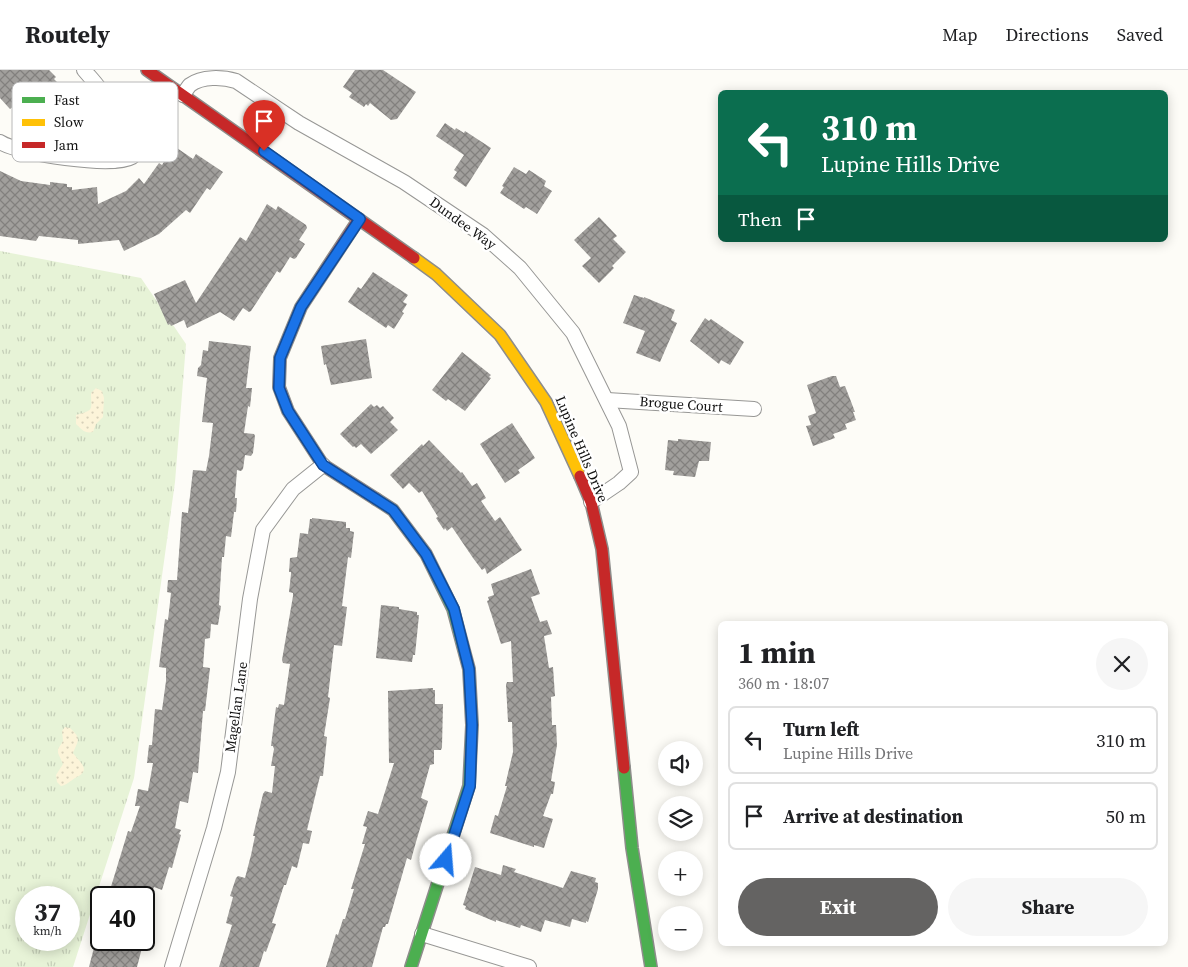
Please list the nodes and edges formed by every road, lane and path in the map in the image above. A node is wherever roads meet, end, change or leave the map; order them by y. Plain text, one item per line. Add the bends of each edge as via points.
1 (84, 70) edge
2 (147, 70) edge
3 (94, 82) edge
4 (164, 82) edge
5 (178, 92) edge
6 (183, 95) junction
7 (0, 142) edge
8 (12, 147) edge
9 (360, 219) junction
10 (607, 400) junction
11 (754, 409) dead end
12 (323, 465) junction
13 (590, 502) junction
14 (422, 934) junction
15 (172, 967) edge
16 (412, 967) edge
17 (529, 967) edge
18 (652, 967) edge

1 - 3 street
2 - 4 street, Lupine Hills Drive
5 - 6 street, Lupine Hills Drive
6 - 9 street, Lupine Hills Drive
6 - 10 street, Dundee Way via 190,85 207,78 236,81 299,123 404,182 484,235 520,268 573,333
7 - 8 street
9 - 12 street via 301,307 280,358 279,388 288,411
9 - 13 street, Lupine Hills Drive via 436,274 500,335 546,402
10 - 11 street, Brogue Court
10 - 13 street, Dundee Way via 619,426 631,472
12 - 14 street via 393,510 426,554 454,609 469,669 472,725 470,786
12 - 15 street, Magellan Lane via 293,489 263,530 250,599 228,772
13 - 18 street, Lupine Hills Drive via 602,548 632,848
14 - 16 street
14 - 17 street

